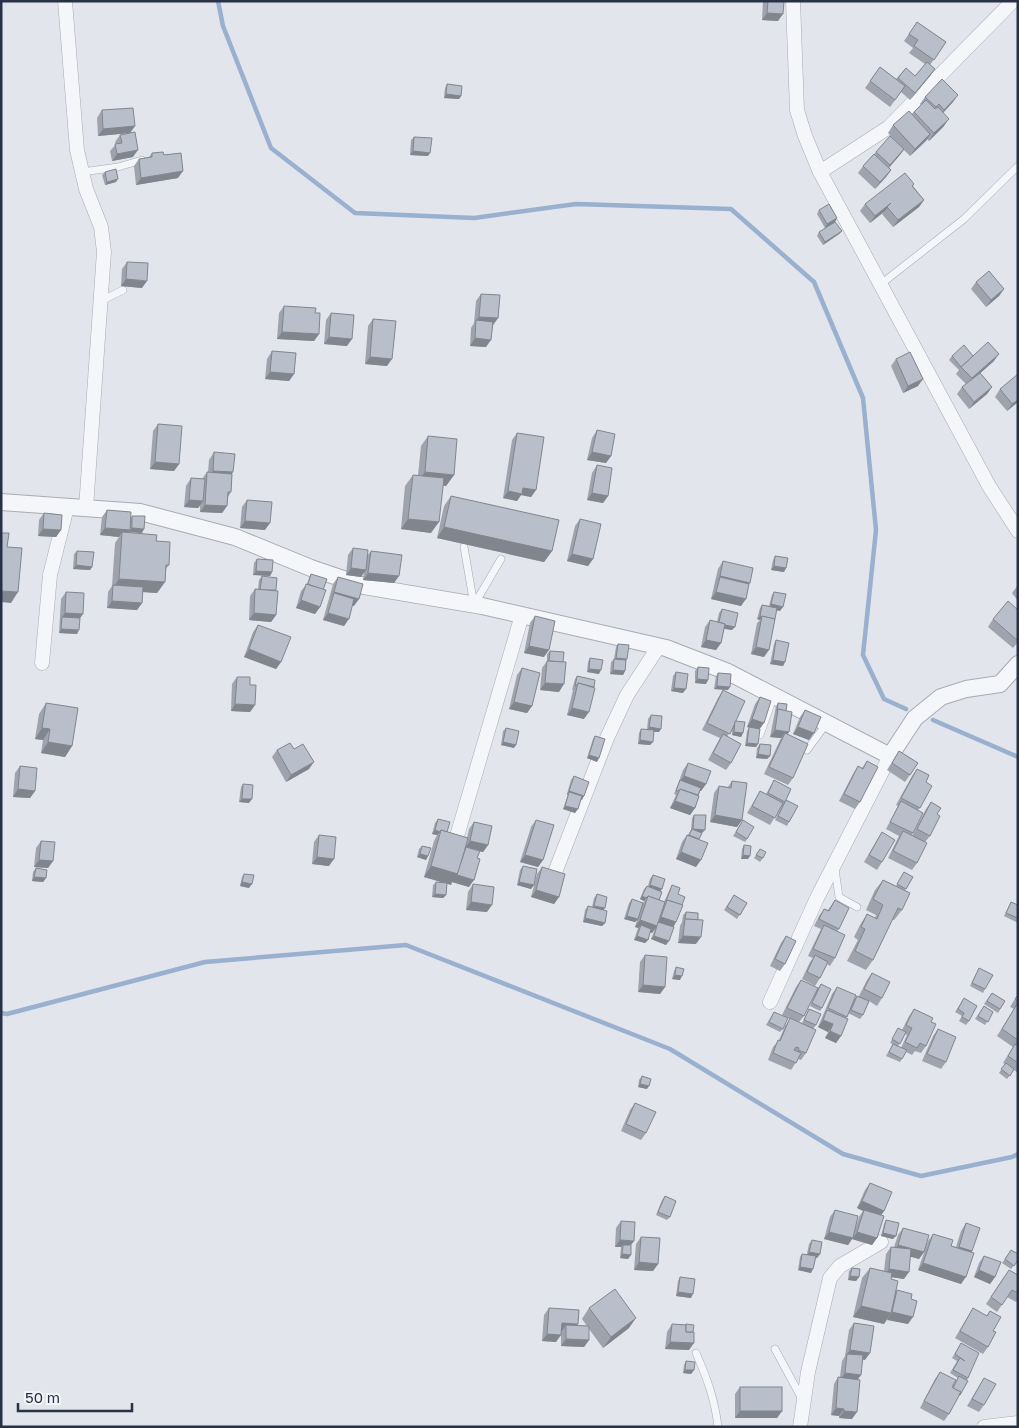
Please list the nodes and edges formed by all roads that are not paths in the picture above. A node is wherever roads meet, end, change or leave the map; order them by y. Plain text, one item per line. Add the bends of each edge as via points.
1 (65, 1) edge
2 (793, 1) edge
3 (1013, 1) edge
4 (142, 160) edge
5 (1018, 166) edge
6 (82, 172) junction
7 (820, 172) junction
8 (881, 284) junction
9 (122, 290) dead end
10 (101, 301) junction
11 (1, 502) edge
12 (67, 507) junction
13 (86, 508) junction
14 (1018, 531) edge
15 (464, 547) dead end
16 (501, 559) dead end
17 (474, 605) junction
18 (522, 615) junction
19 (659, 646) junction
20 (42, 663) dead end
21 (1018, 664) edge
22 (774, 694) junction
23 (827, 722) junction
24 (760, 735) edge
25 (807, 750) edge
26 (894, 750) junction
27 (457, 836) edge
28 (834, 864) junction
29 (554, 875) edge
30 (857, 907) dead end
31 (770, 1002) dead end
32 (881, 1242) dead end
33 (775, 1349) dead end
34 (696, 1353) dead end
35 (804, 1402) junction
36 (1018, 1423) edge
37 (718, 1427) edge
38 (800, 1427) edge
39 (984, 1427) edge

1 - 6 street via 77,150
2 - 7 street via 797,110
3 - 7 street via 889,127
4 - 6 lane
5 - 8 lane via 964,219
6 - 10 street via 101,226 104,252
7 - 8 street
8 - 14 street via 989,486
9 - 10 lane
10 - 13 street
11 - 12 street
12 - 13 street
12 - 20 street via 50,575
13 - 17 street via 140,512 235,537 364,586
15 - 17 lane
16 - 17 lane
17 - 18 street
18 - 19 street
18 - 27 street
19 - 22 street via 728,672
19 - 29 street via 627,695 607,738
21 - 26 street via 1000,684 941,696 916,718
22 - 23 street
22 - 24 lane
23 - 25 lane
23 - 26 street
26 - 28 street
28 - 30 lane via 839,897
28 - 31 street
32 - 35 street via 840,1266 830,1278
33 - 35 lane
34 - 37 lane via 710,1385
35 - 38 street
36 - 39 street

